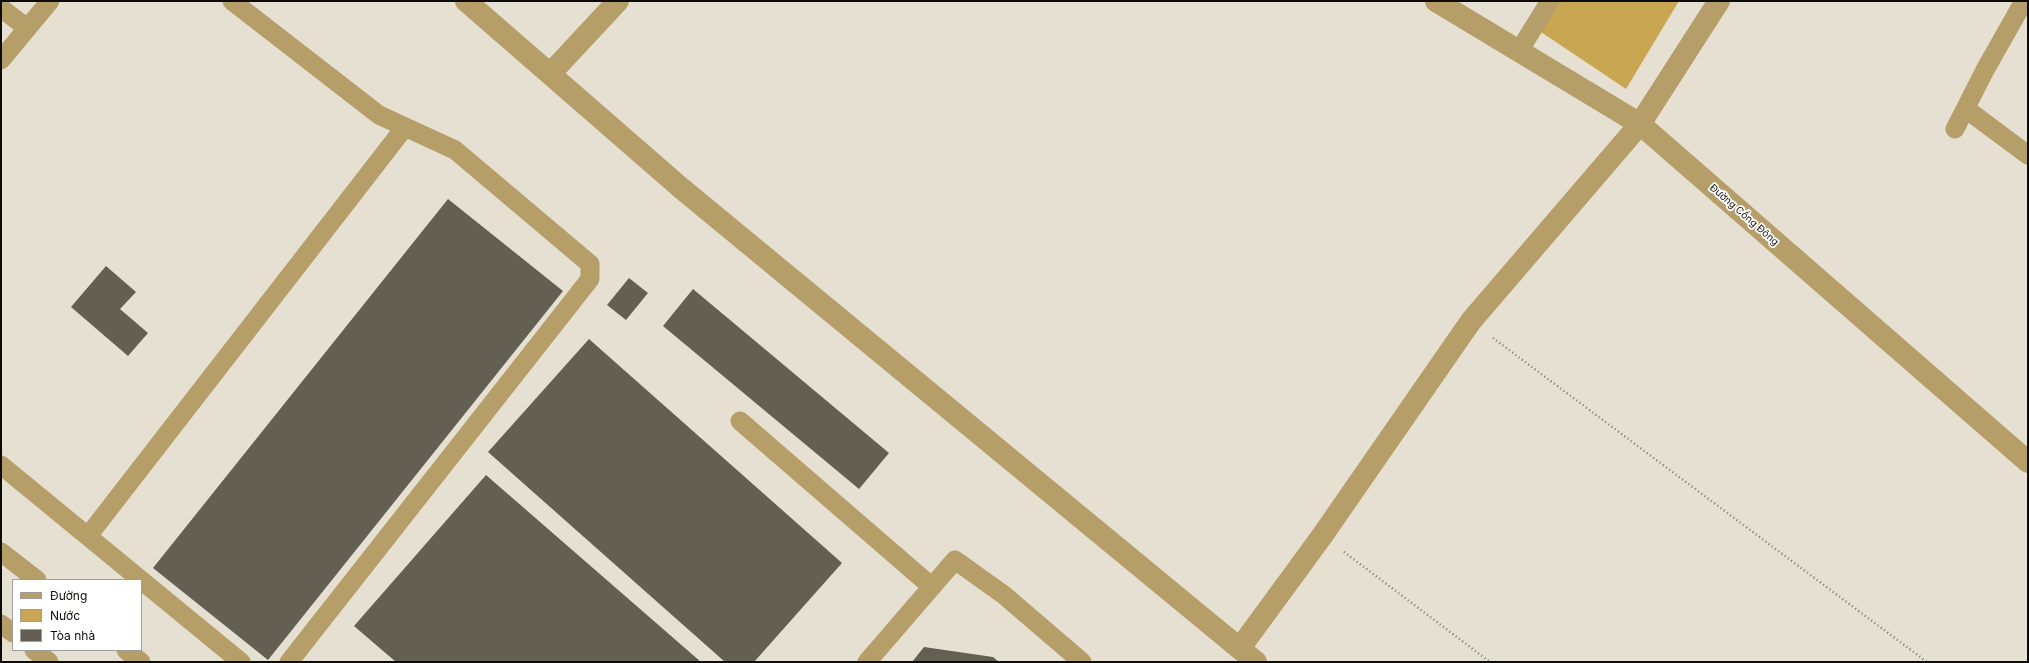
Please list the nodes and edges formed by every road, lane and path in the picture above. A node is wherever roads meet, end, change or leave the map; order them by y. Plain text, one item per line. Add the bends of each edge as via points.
1 (50, 1) edge
2 (232, 1) edge
3 (466, 1) edge
4 (618, 1) edge
5 (1436, 1) edge
6 (1550, 1) edge
7 (1719, 1) edge
8 (2024, 1) edge
9 (1, 8) edge
10 (27, 28) junction
11 (1519, 51) junction
12 (1, 60) edge
13 (550, 74) junction
14 (1966, 109) junction
15 (1640, 124) junction
16 (405, 127) junction
17 (1956, 129) dead end
18 (2028, 155) edge
19 (1471, 321) junction
20 (740, 421) dead end
21 (2028, 462) edge
22 (1, 465) edge
23 (88, 536) junction
24 (1322, 536) junction
25 (1, 552) edge
26 (36, 579) edge
27 (140, 579) edge
28 (142, 580) edge
29 (932, 587) junction
30 (1, 624) edge
31 (12, 632) edge
32 (35, 651) edge
33 (127, 651) edge
34 (1248, 655) edge
35 (50, 662) edge
36 (141, 662) edge
37 (241, 662) edge
38 (289, 662) edge
39 (867, 662) edge
40 (1082, 662) edge
41 (1490, 662) edge
42 (1927, 662) edge

1 - 10 lane
2 - 16 lane via 379,115
3 - 13 street
4 - 13 street
5 - 11 street, Đường Cổng Đông
6 - 11 lane
7 - 15 street
8 - 14 lane
9 - 10 lane
10 - 12 lane
11 - 15 street, Đường Cổng Đông
13 - 34 street via 681,188
14 - 17 lane
14 - 18 lane
15 - 19 street
15 - 21 street, Đường Cổng Đông
16 - 23 lane
16 - 38 lane via 455,150 590,264 590,279
19 - 24 street
19 - 42 path
20 - 29 lane
22 - 23 lane
23 - 27 lane
24 - 34 street
24 - 41 path
25 - 26 lane
28 - 37 lane
29 - 39 lane
29 - 40 lane via 955,560 1004,595
30 - 31 lane
32 - 35 lane
33 - 36 lane

